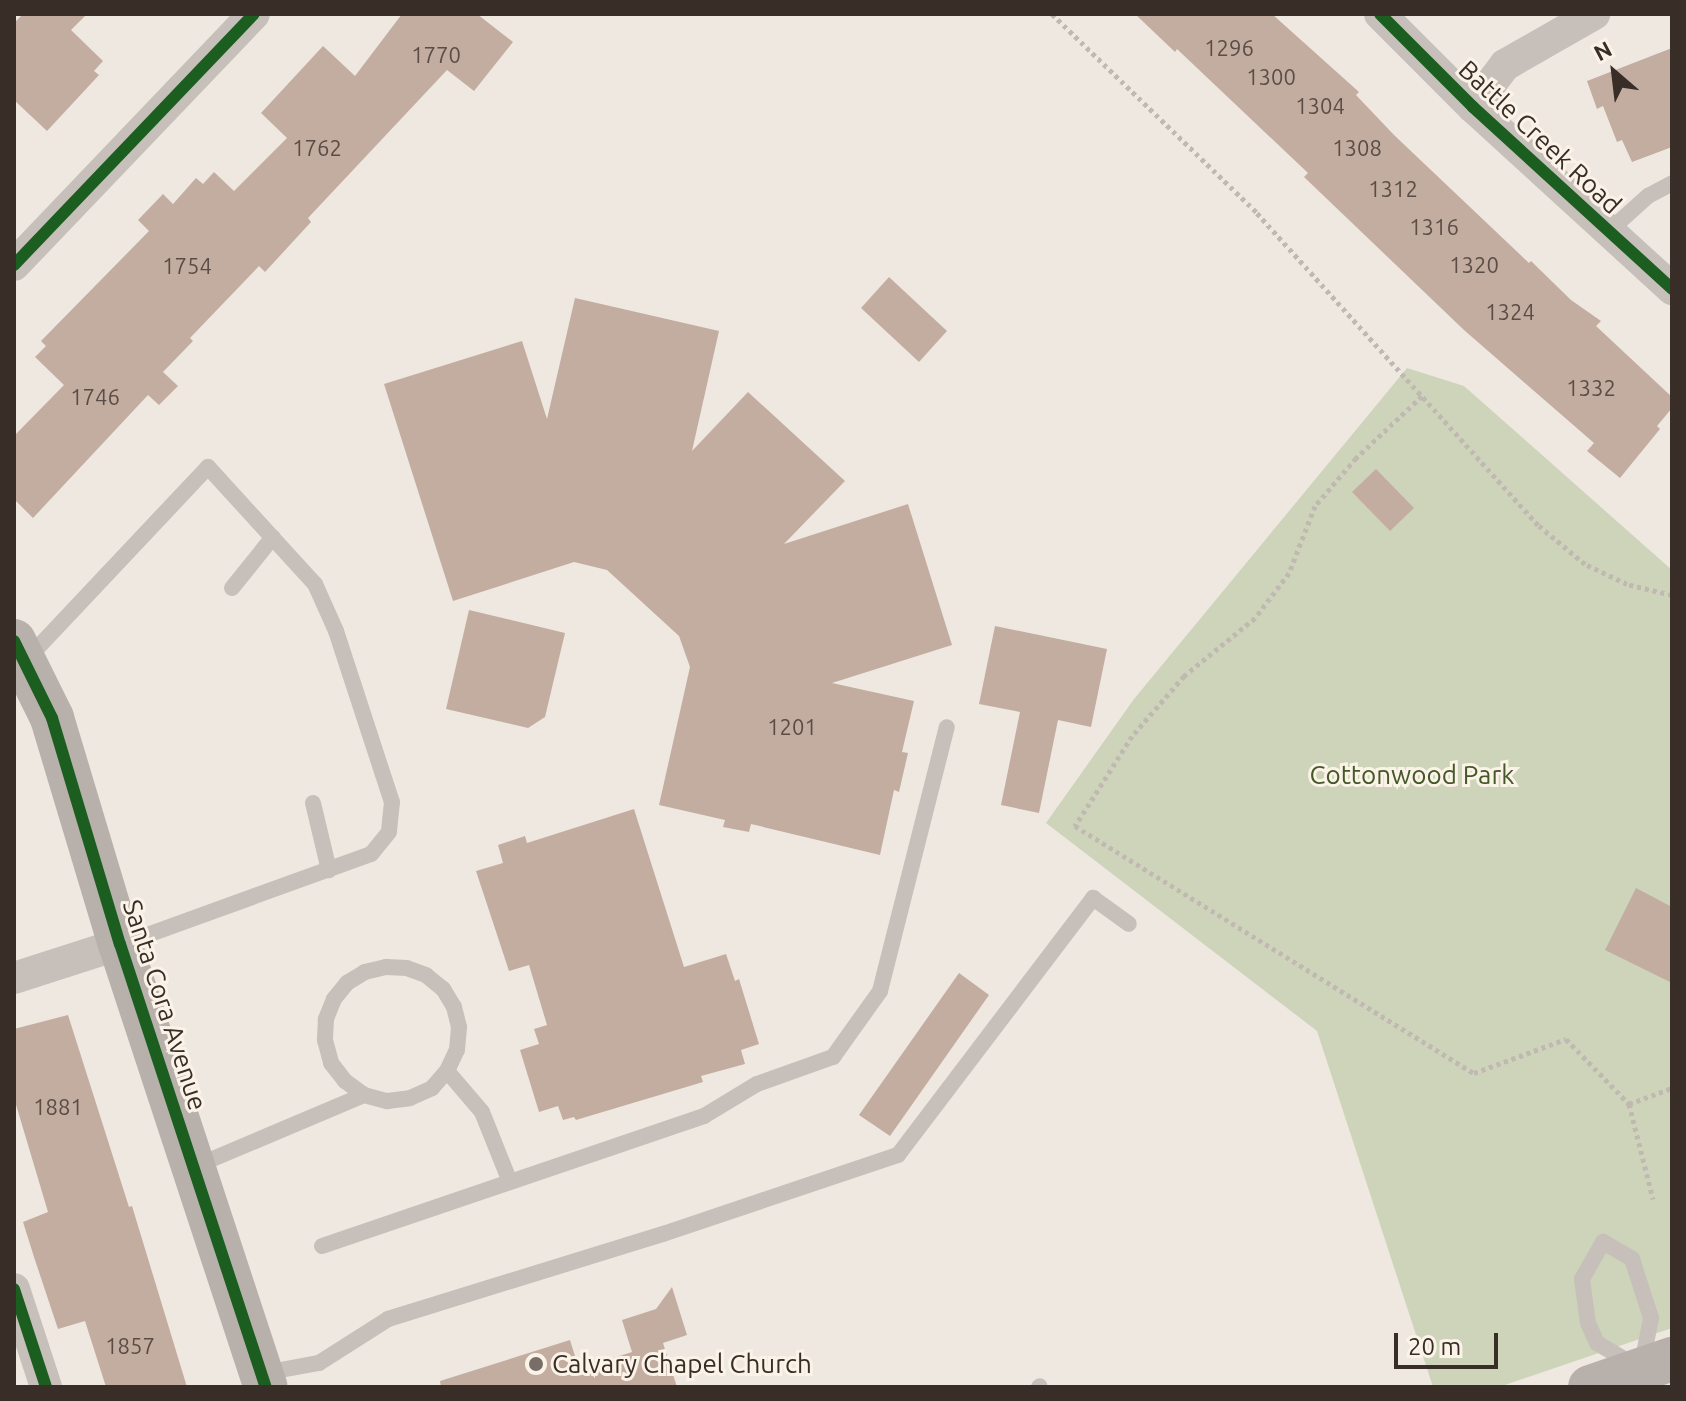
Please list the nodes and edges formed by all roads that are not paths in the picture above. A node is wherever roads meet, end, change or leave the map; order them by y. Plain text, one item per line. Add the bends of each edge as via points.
1 (254, 14) edge
2 (1380, 14) edge
3 (1594, 14) edge
4 (1473, 107) junction
5 (1672, 183) edge
6 (1608, 232) junction
7 (14, 265) edge
8 (1672, 289) edge
9 (273, 537) junction
10 (232, 588) dead end
11 (19, 651) edge
12 (947, 727) dead end
13 (313, 803) dead end
14 (329, 870) junction
15 (1129, 924) dead end
16 (120, 944) junction
17 (14, 978) edge
18 (447, 1071) junction
19 (364, 1095) junction
20 (196, 1166) junction
21 (510, 1182) junction
22 (322, 1246) dead end
23 (14, 1289) edge
24 (1654, 1372) edge
25 (264, 1380) edge
26 (46, 1387) edge
27 (1590, 1387) edge

1 - 7 street
2 - 4 street, Battle Creek Road
3 - 4 street via 1505,65
4 - 6 street, Battle Creek Road
5 - 6 lane via 1648,196
6 - 8 street, Battle Creek Road
9 - 10 lane
9 - 11 lane via 208,467
9 - 14 lane via 315,584 331,619 392,802 389,832 371,854
11 - 16 street, Santa Cora Avenue via 52,718
12 - 21 lane via 880,991 833,1057 757,1084 704,1116
13 - 14 lane
14 - 16 lane
15 - 25 lane via 1093,898 898,1155 388,1319 319,1363
16 - 17 street
16 - 20 street, Santa Cora Avenue
18 - 19 lane via 432,1088 410,1098 387,1101
18 - 19 lane via 457,1050 459,1027 443,989 407,968 365,972 334,999 325,1040 331,1063
18 - 21 lane via 482,1112
19 - 20 lane
20 - 25 street, Santa Cora Avenue
21 - 22 lane
23 - 26 street
24 - 24 lane via 1651,1318 1632,1259 1603,1242 1582,1279 1588,1323 1597,1343
24 - 27 street

